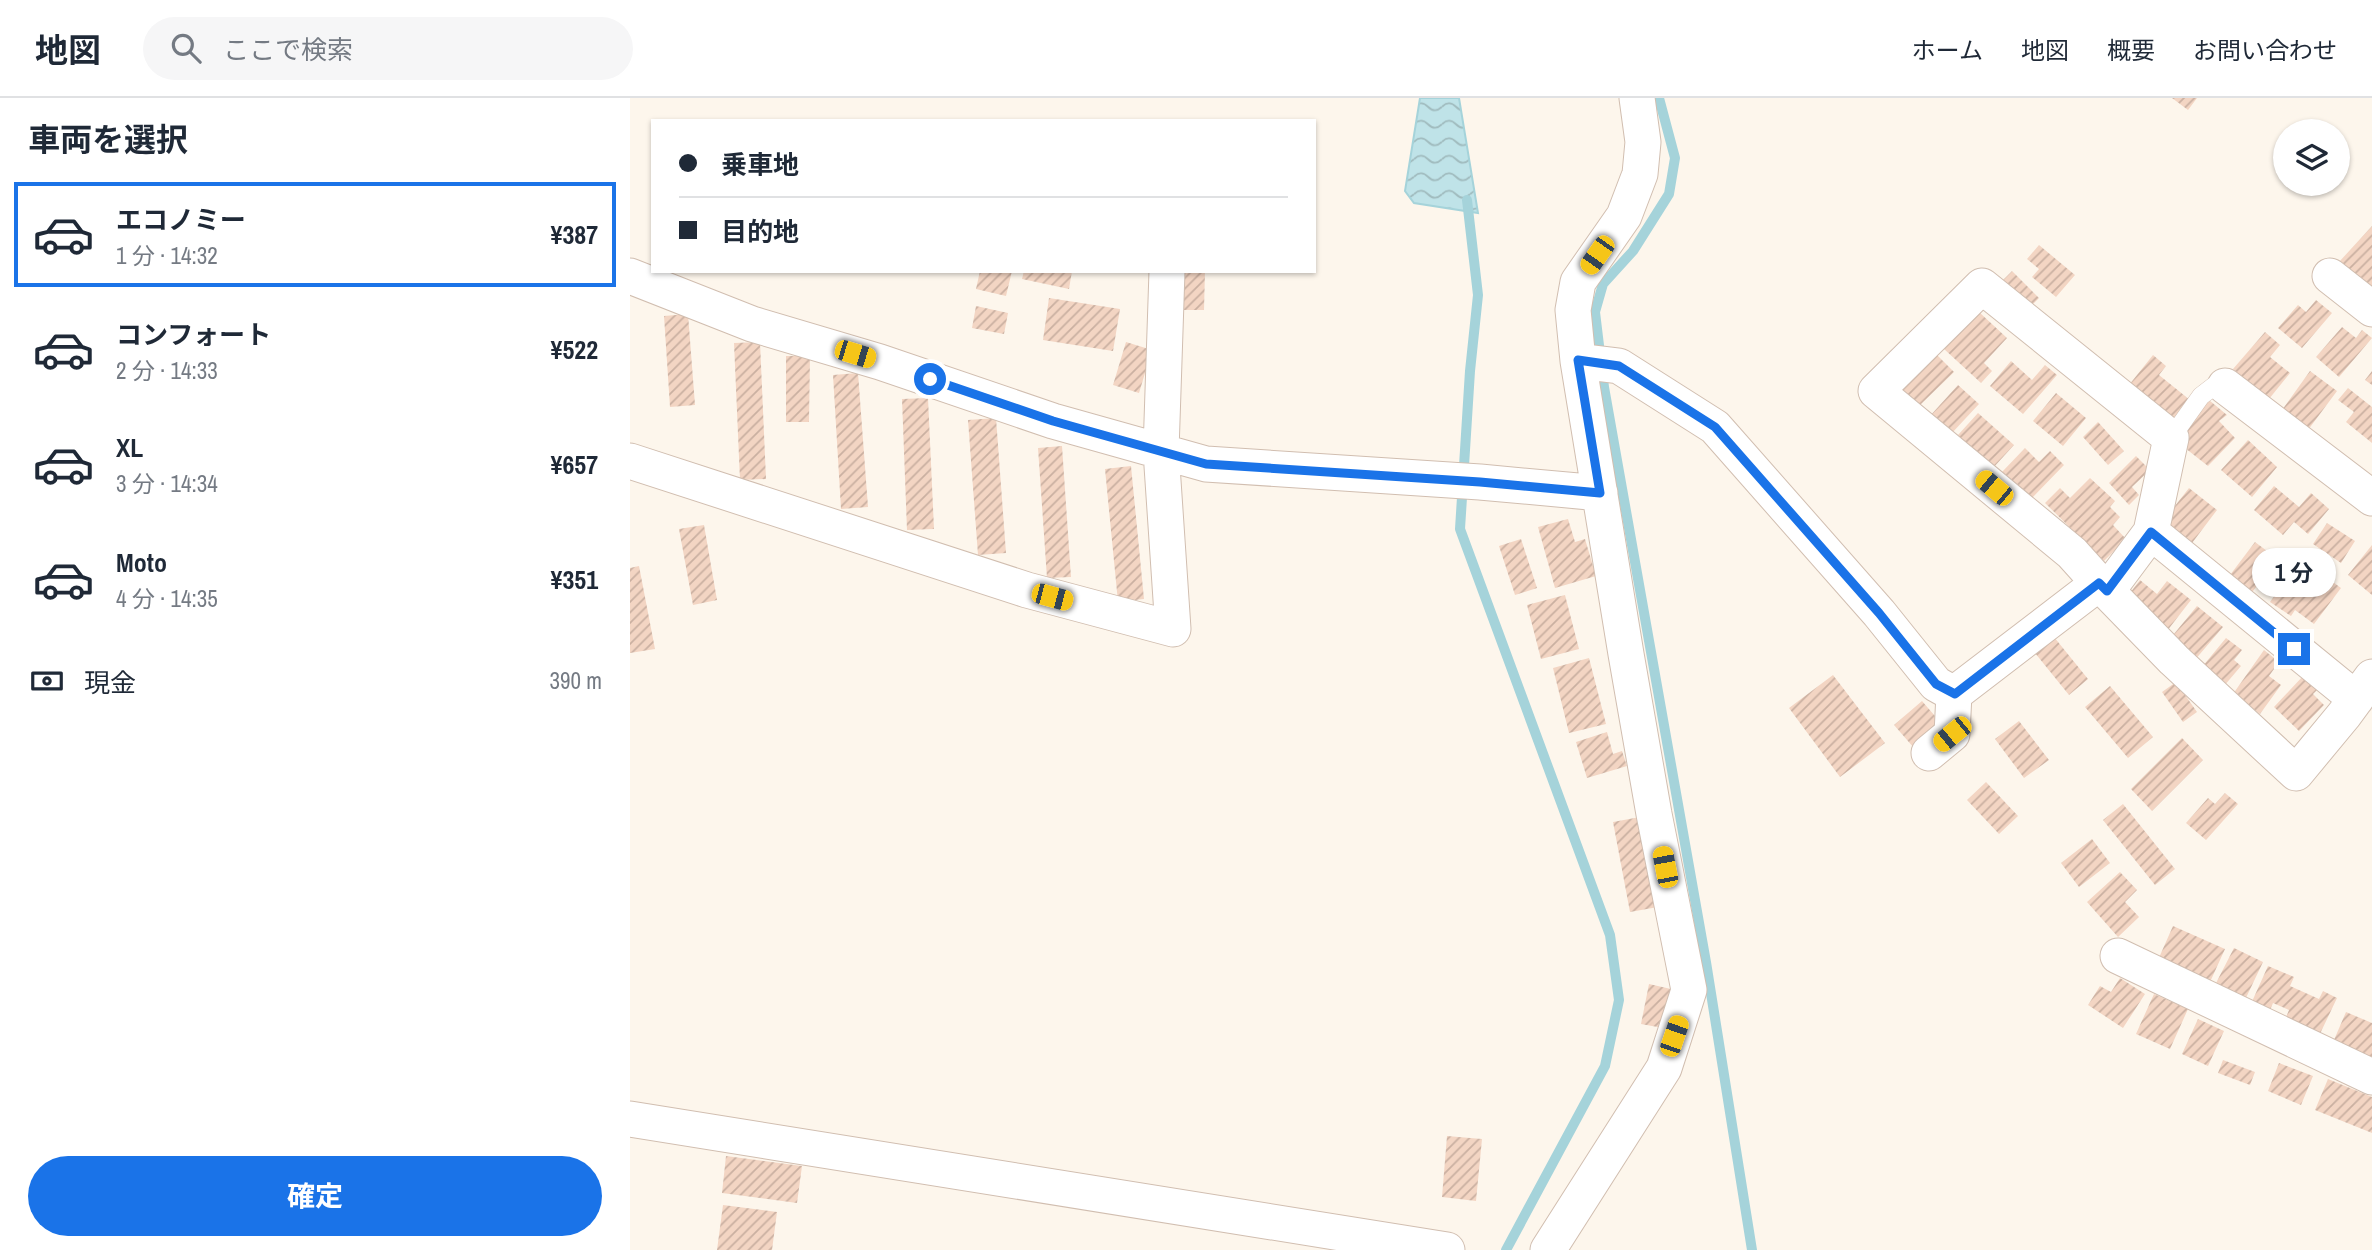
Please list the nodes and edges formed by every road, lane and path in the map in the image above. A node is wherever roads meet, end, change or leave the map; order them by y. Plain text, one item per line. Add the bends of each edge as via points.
1 (1637, 98) edge
2 (1167, 273) edge
3 (630, 276) edge
4 (2330, 276) dead end
5 (2372, 309) edge
6 (1597, 363) junction
7 (2225, 386) joint
8 (2171, 438) junction
9 (1161, 451) junction
10 (630, 461) edge
11 (1600, 493) junction
12 (2372, 498) edge
13 (2151, 532) junction
14 (2103, 587) junction
15 (2364, 688) edge
16 (1955, 694) junction
17 (1929, 753) dead end
18 (2118, 956) dead end
19 (2372, 1077) edge
20 (630, 1119) edge
21 (1447, 1250) edge
22 (1548, 1250) edge

1 - 6 street via 1643,142 1640,174 1624,216 1578,282 1573,310
2 - 9 street
3 - 9 street via 752,324
4 - 5 street
6 - 11 street
6 - 16 street via 1715,427 1936,684
7 - 8 lane via 2214,386 2201,396
7 - 12 street
8 - 13 street
8 - 14 street via 1982,286 1876,391 2072,553
9 - 10 street via 1173,629 1027,590
9 - 11 street via 1206,464
11 - 22 street via 1689,990 1664,1068
13 - 14 street
13 - 15 street
14 - 15 street via 2296,773
14 - 16 street
16 - 17 street via 1952,734
18 - 19 street
20 - 21 street

